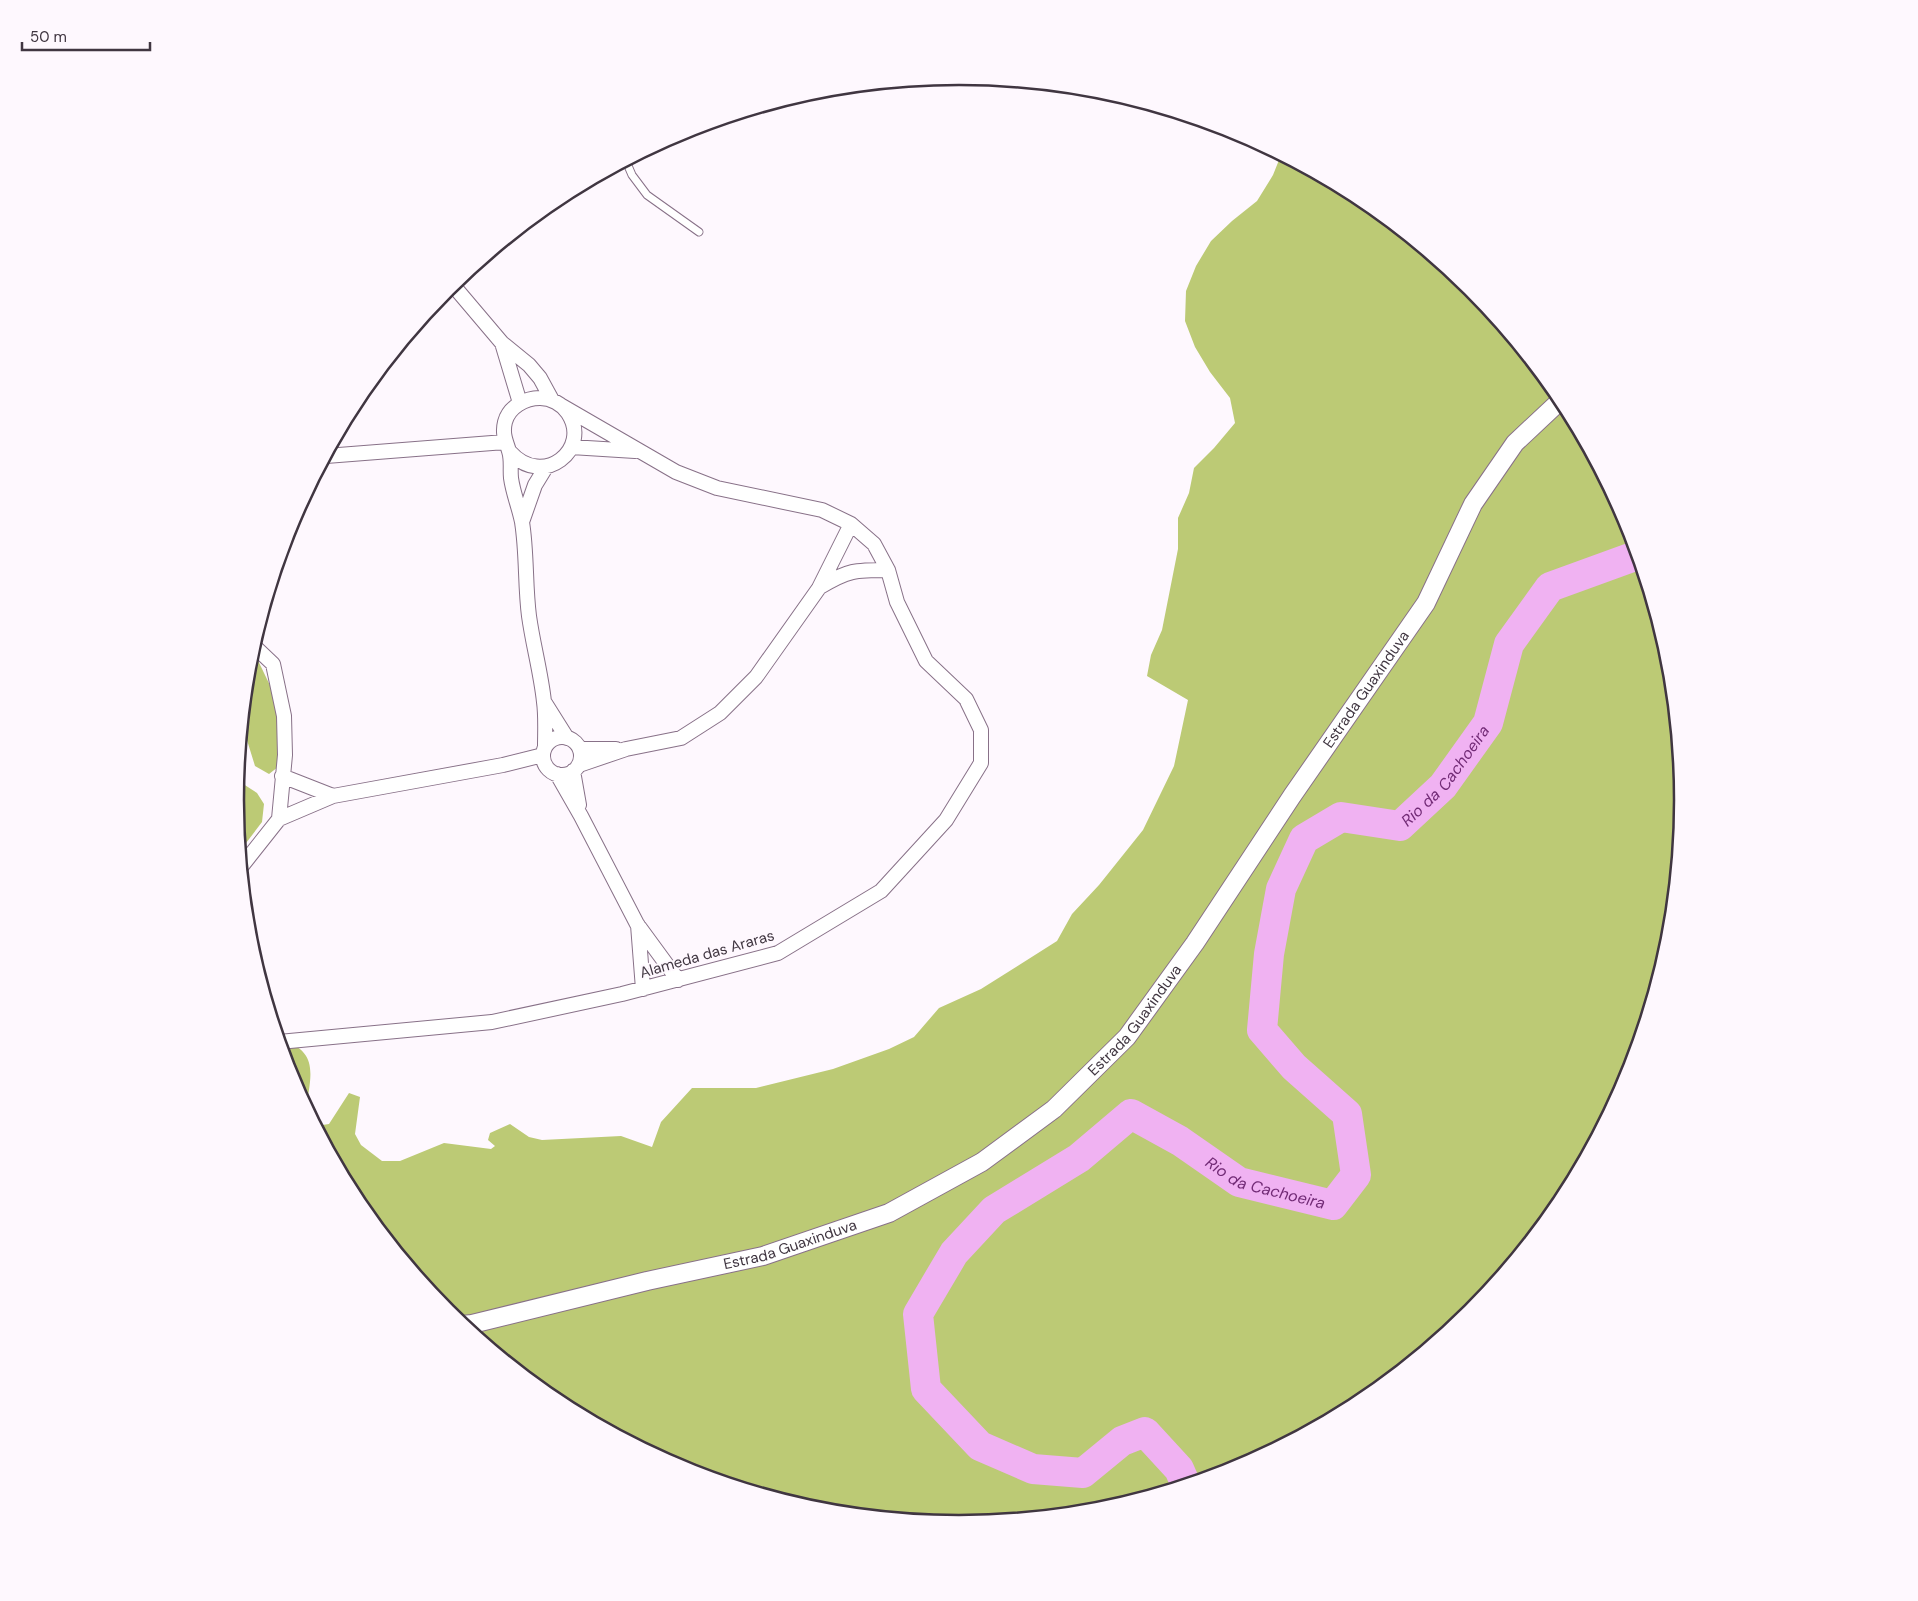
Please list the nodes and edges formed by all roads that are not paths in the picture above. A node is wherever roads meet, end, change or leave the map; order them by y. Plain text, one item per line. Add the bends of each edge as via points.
1 (628, 167) edge
2 (699, 232) dead end
3 (458, 291) edge
4 (502, 343) junction
5 (520, 403) junction
6 (557, 403) junction
7 (1555, 405) edge
8 (507, 447) junction
9 (571, 447) junction
10 (638, 452) junction
11 (332, 456) edge
12 (546, 467) junction
13 (522, 522) junction
14 (851, 524) junction
15 (888, 570) junction
16 (819, 588) junction
17 (260, 651) edge
18 (544, 702) junction
19 (568, 738) junction
20 (580, 748) junction
21 (626, 749) junction
22 (544, 751) junction
23 (503, 765) junction
24 (576, 768) junction
25 (553, 772) junction
26 (282, 776) junction
27 (333, 796) junction
28 (581, 816) junction
29 (279, 819) junction
30 (246, 860) edge
31 (638, 924) junction
32 (678, 980) junction
33 (643, 989) junction
34 (285, 1041) edge
35 (472, 1324) edge

1 - 2 lane via 647,196
3 - 4 street
4 - 5 street
4 - 6 street via 529,365
5 - 6 street via 536,398
5 - 8 street via 506,420
6 - 9 street via 569,414 573,425
6 - 10 street, Alameda das Araras
7 - 35 street, Estrada Guaxinduva via 1516,442 1474,504 1426,604 1292,796 1195,943 1127,1036 1054,1108 982,1162 890,1213 763,1256
8 - 11 street
8 - 12 street via 525,465
8 - 13 street
9 - 10 street
9 - 12 street via 565,456
10 - 14 street, Alameda das Araras via 717,488 822,510
12 - 13 street via 535,485
13 - 18 street via 529,615
14 - 15 street, Alameda das Araras via 874,544
14 - 16 street
15 - 16 street via 852,571
15 - 32 street, Alameda das Araras via 896,602 926,661 966,699 974,714 981,730 981,763 946,820 881,891 778,953
16 - 21 street via 756,677 720,713 681,738
17 - 26 street via 273,664 284,716
18 - 19 street
18 - 22 street
19 - 20 street
19 - 22 street via 551,740
20 - 21 street
20 - 24 street via 582,757
21 - 24 street
22 - 23 street
22 - 25 street via 544,764
23 - 25 street
23 - 27 street
24 - 25 street via 566,775
24 - 28 street
25 - 28 street
26 - 27 street
26 - 29 street
27 - 29 street
28 - 31 street
29 - 30 street
31 - 32 street
31 - 33 street
32 - 33 street, Alameda das Araras
33 - 34 street, Alameda das Araras via 492,1022

